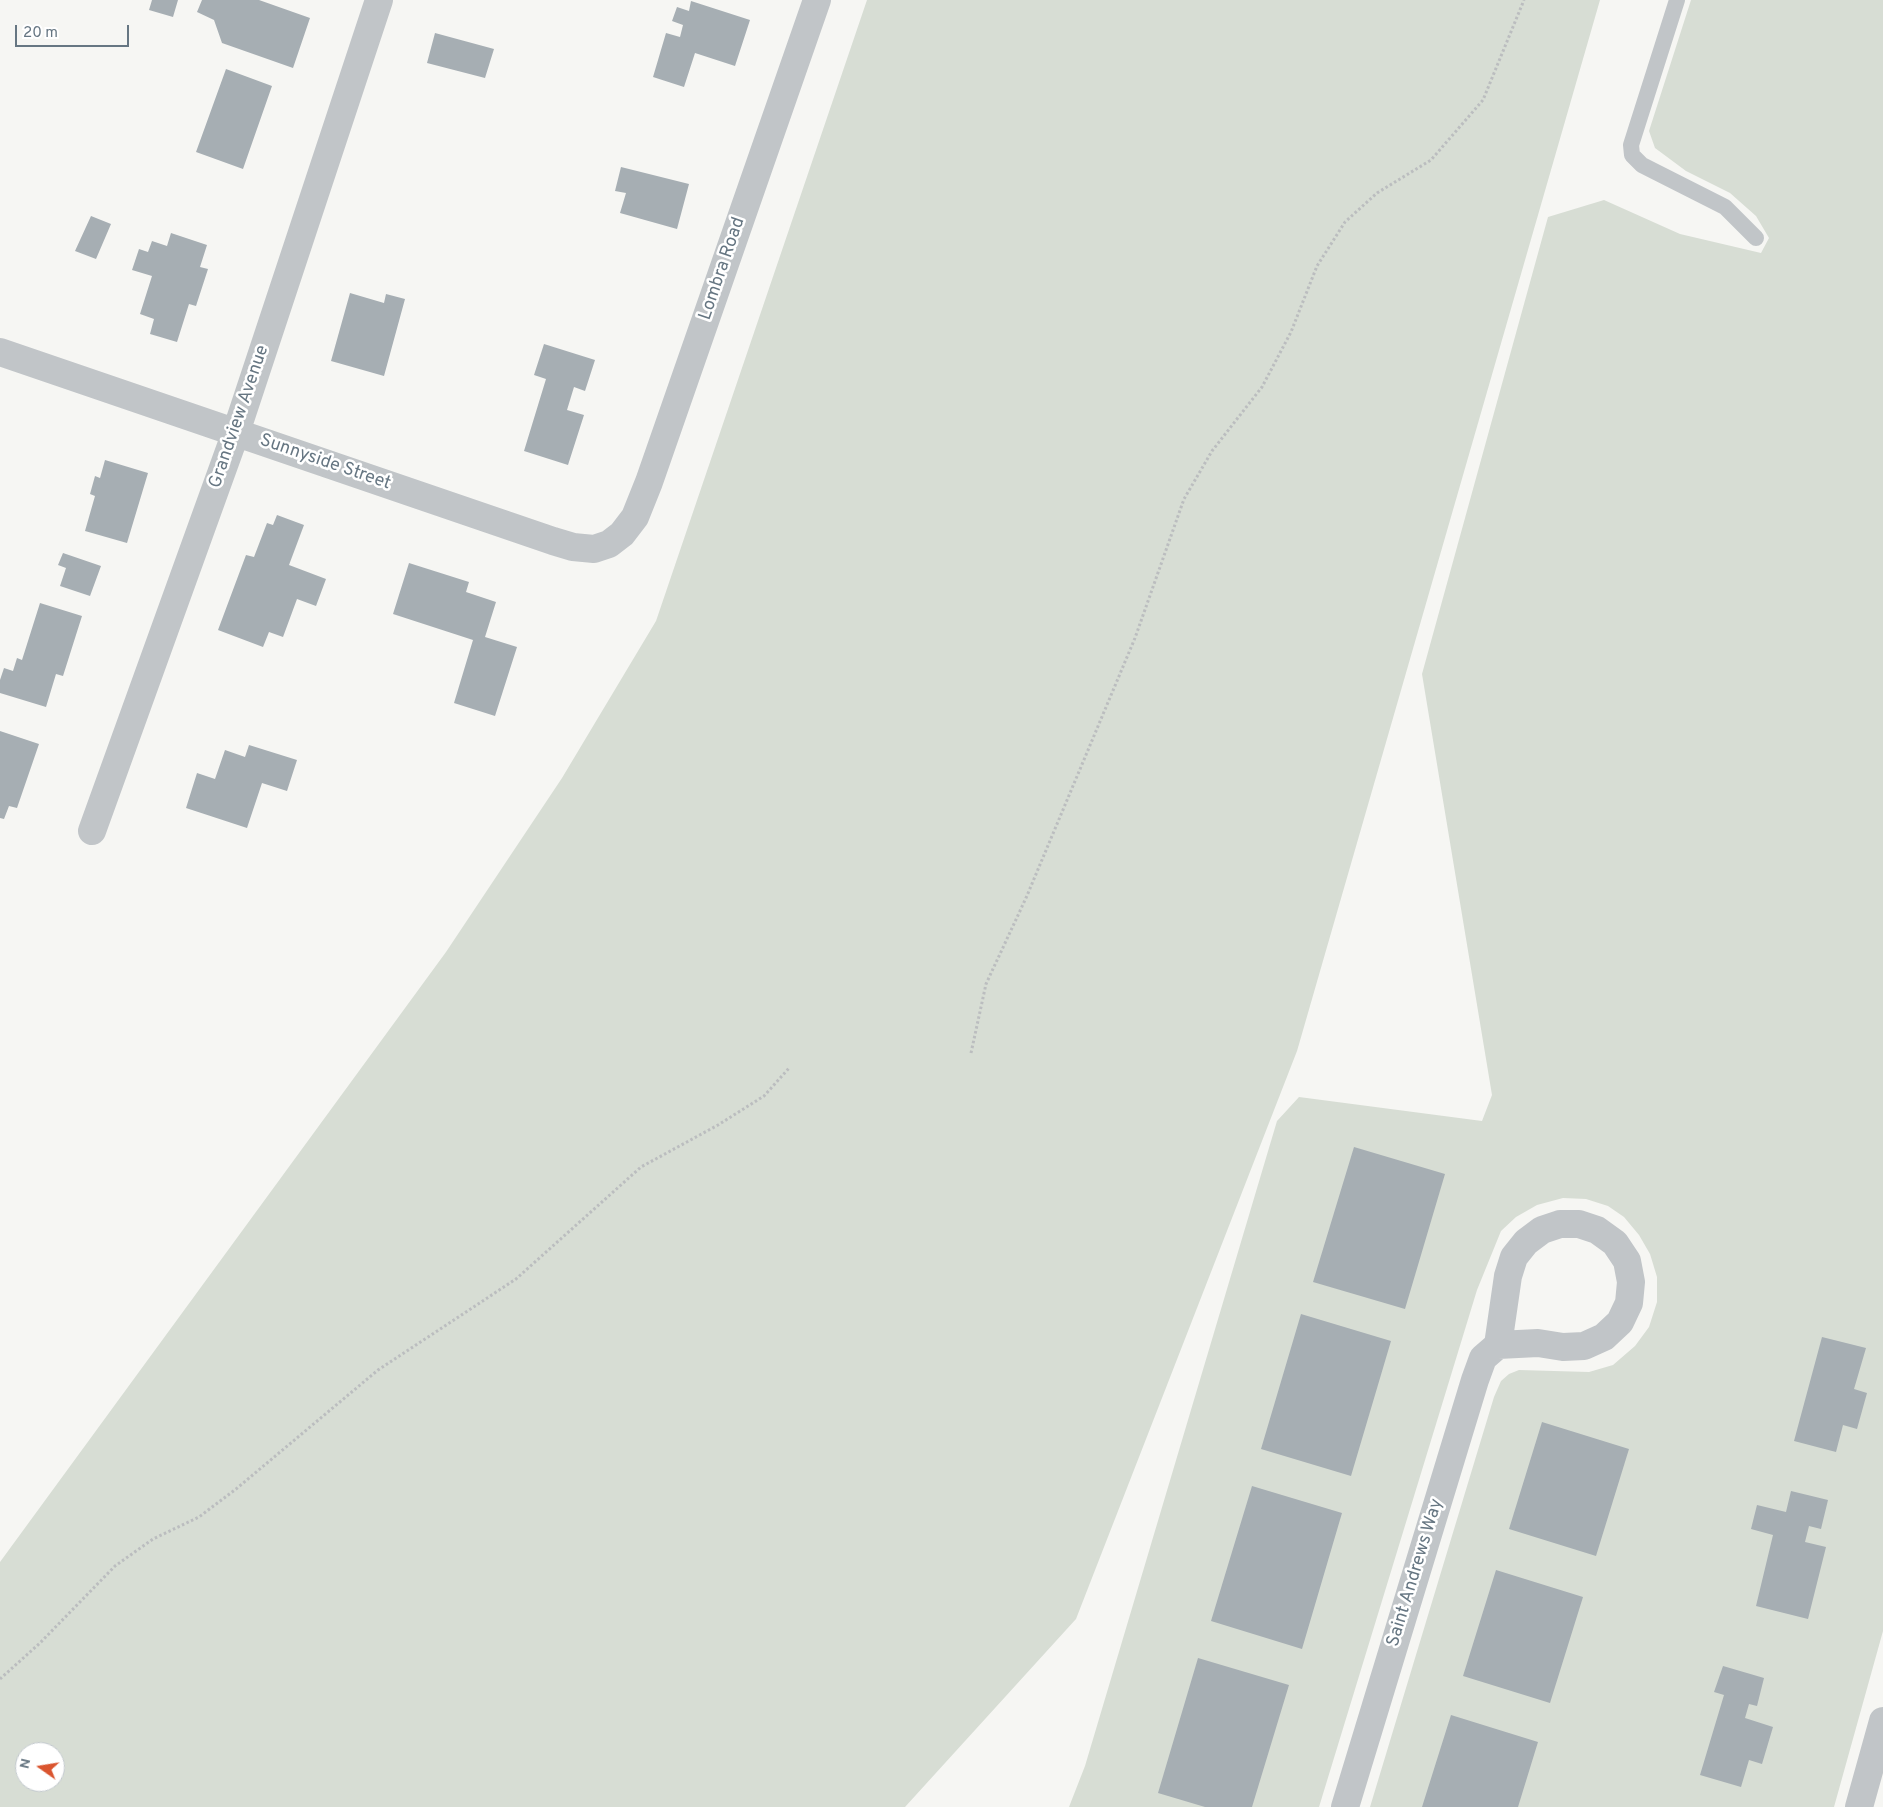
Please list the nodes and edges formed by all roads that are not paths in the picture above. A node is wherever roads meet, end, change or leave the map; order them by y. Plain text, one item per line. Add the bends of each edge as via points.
1 (379, 0) edge
2 (817, 0) edge
3 (1677, 0) edge
4 (1756, 238) dead end
5 (0, 352) edge
6 (236, 432) junction
7 (622, 534) joint
8 (92, 831) dead end
9 (1498, 1345) junction
10 (1883, 1721) edge
11 (1345, 1807) edge
12 (1859, 1807) edge

1 - 6 street, Grandview Avenue
2 - 7 street, Lombra Road via 649,482 635,517
3 - 4 lane via 1631,146 1632,155 1642,165 1725,207
5 - 6 street, Sunnyside Street
6 - 7 street, Sunnyside Street via 573,547 594,549 609,544
6 - 8 street, Grandview Avenue
9 - 9 street via 1584,1346 1604,1337 1620,1322 1629,1303 1631,1282 1626,1261 1614,1243 1597,1230 1579,1224 1560,1224 1542,1230 1526,1242 1514,1257 1508,1276
9 - 11 street, Saint Andrews Way via 1483,1358 1475,1380
10 - 12 street

